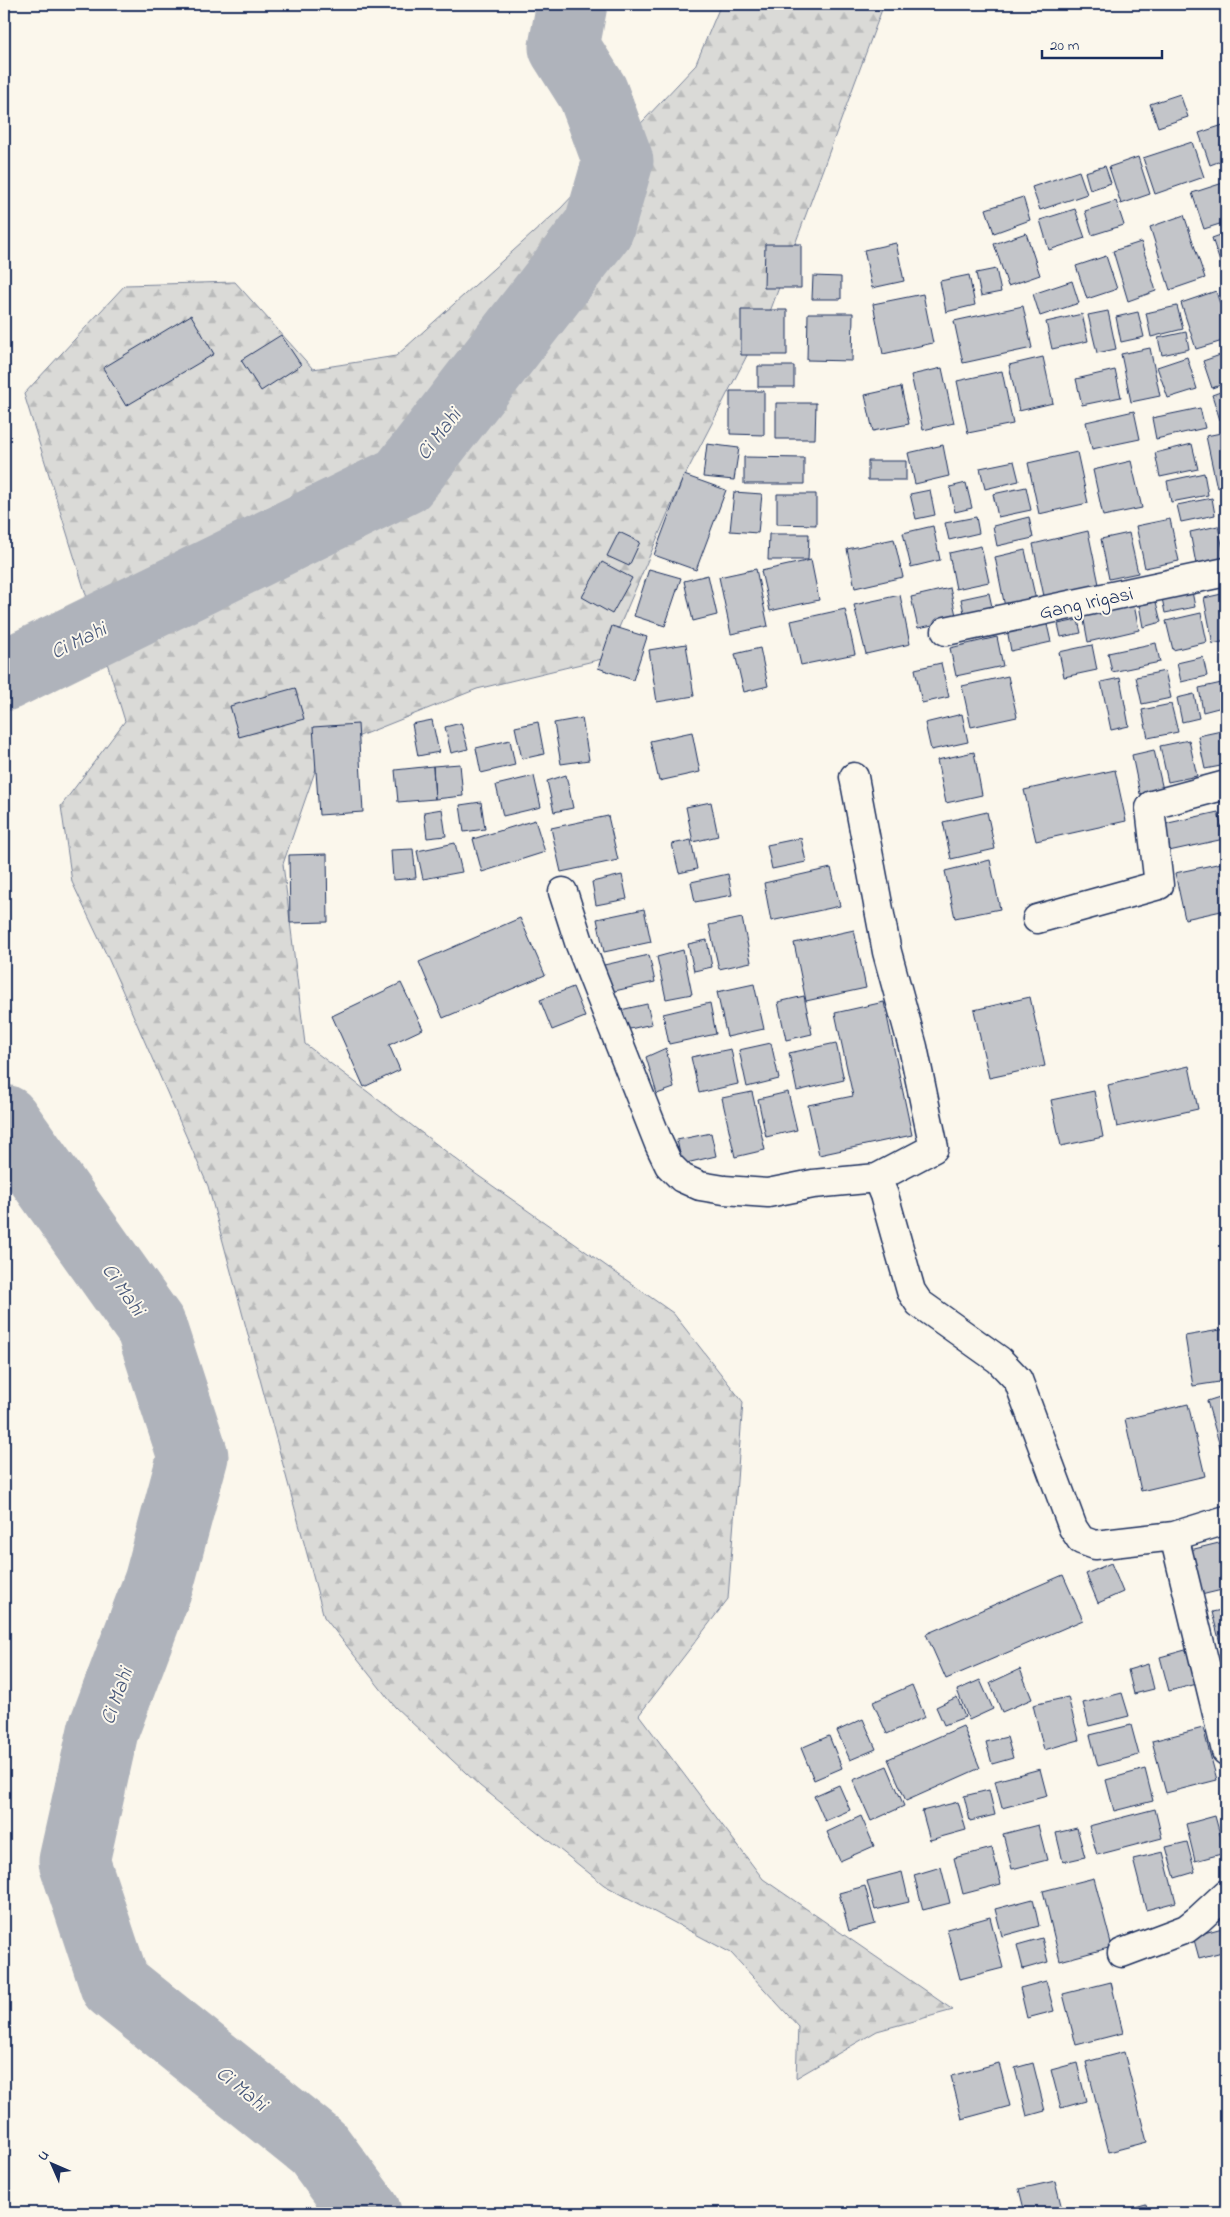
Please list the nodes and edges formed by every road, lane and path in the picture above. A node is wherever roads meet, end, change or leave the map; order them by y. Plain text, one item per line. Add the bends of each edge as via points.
1 (1226, 572) edge
2 (946, 631) dead end
3 (854, 777) dead end
4 (1226, 785) edge
5 (563, 892) dead end
6 (1037, 919) dead end
7 (877, 1178) junction
8 (1226, 1520) edge
9 (1174, 1536) junction
10 (1226, 1751) edge
11 (1226, 1894) edge
12 (1122, 1953) dead end

1 - 2 street, Gang Irigasi
3 - 7 street via 887,952 913,1047 934,1148
4 - 6 street via 1152,805 1159,885
5 - 7 street via 579,942 659,1144 669,1165 682,1178 700,1186 768,1193 813,1184
7 - 9 street via 911,1291 919,1303 999,1360 1018,1380 1073,1528 1081,1540 1095,1545
8 - 9 street
9 - 10 street
11 - 12 street via 1186,1929

